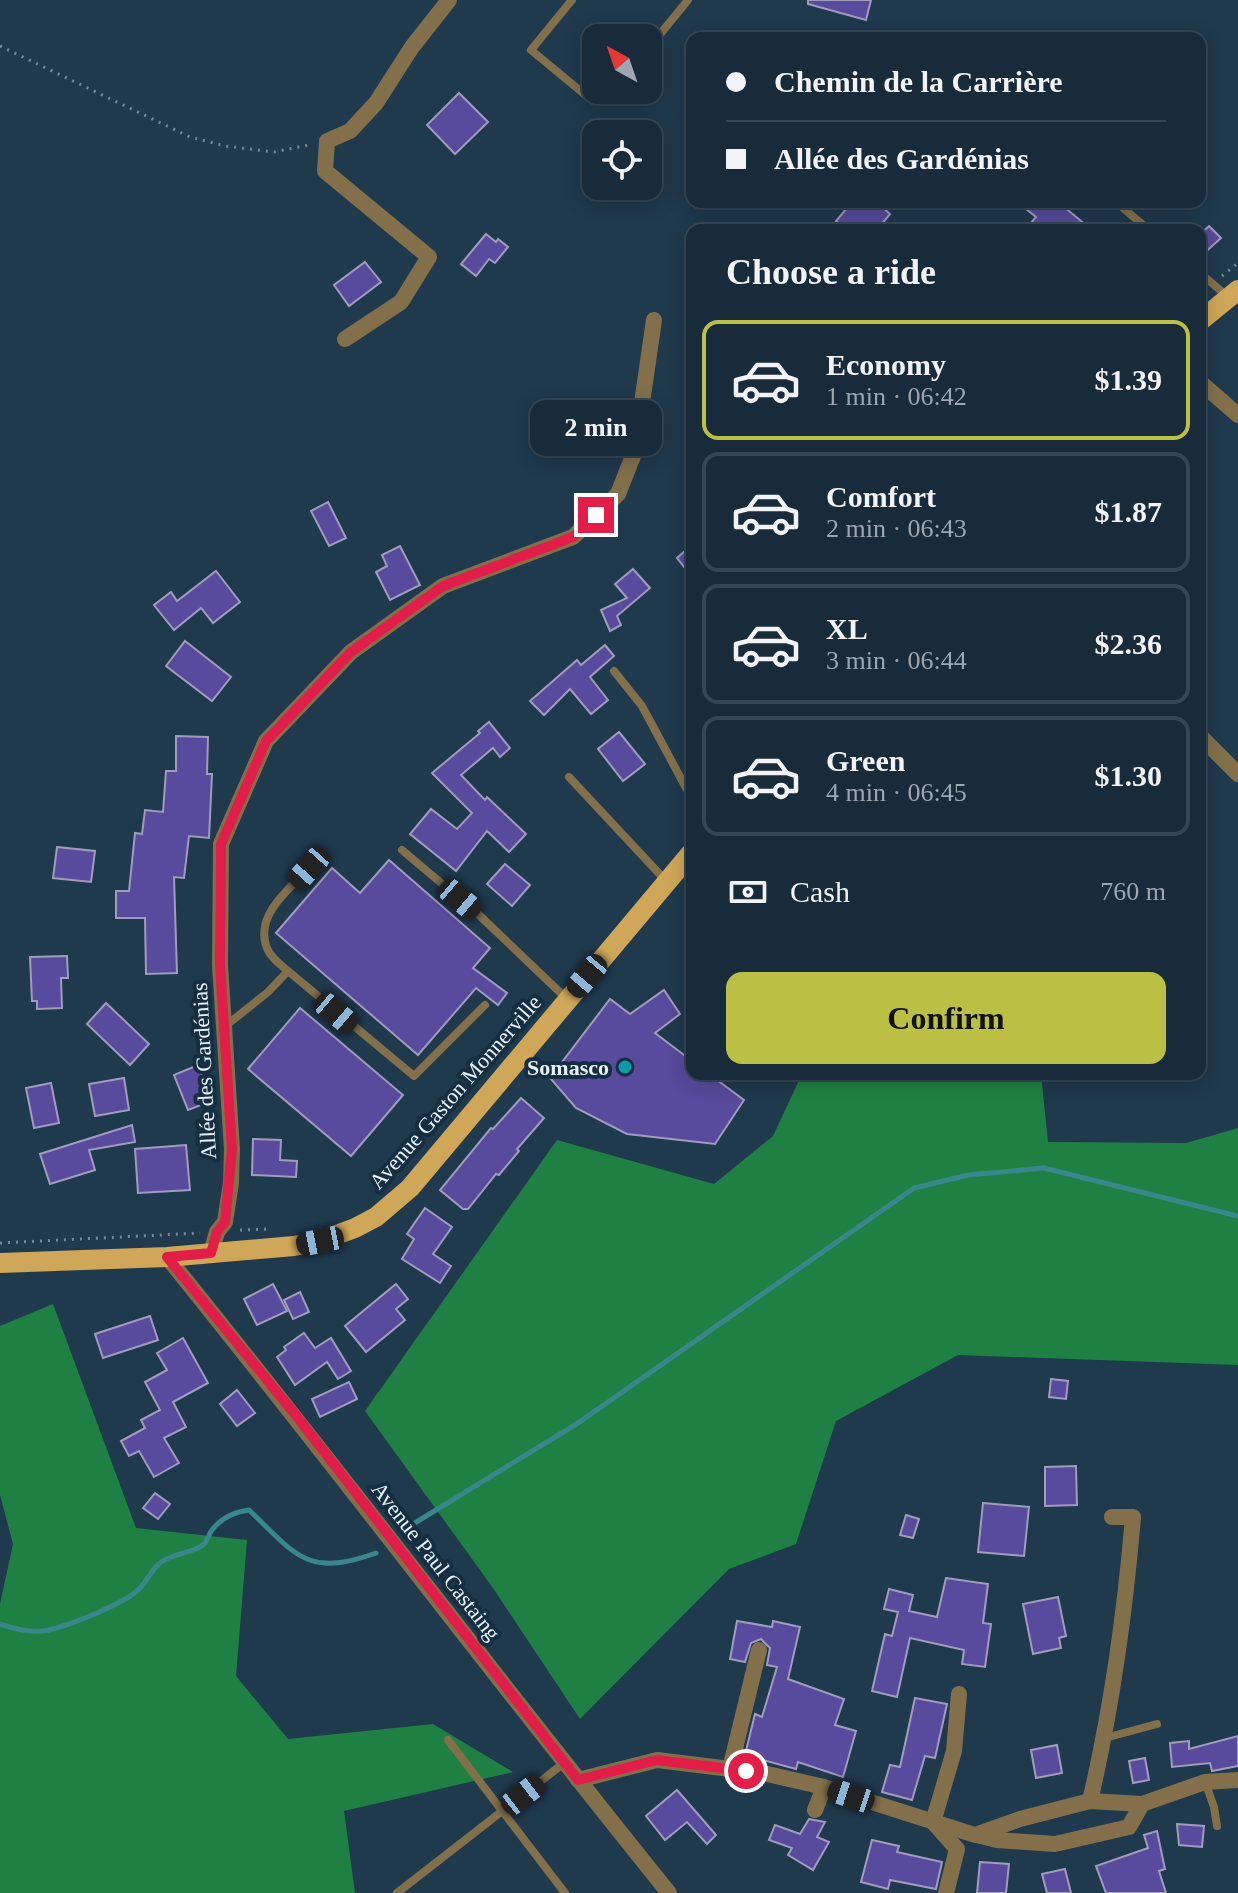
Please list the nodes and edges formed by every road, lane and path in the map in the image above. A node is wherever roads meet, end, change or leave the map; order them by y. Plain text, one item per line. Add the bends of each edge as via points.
1 (449, 0) edge
2 (572, 0) edge
3 (688, 0) edge
4 (662, 32) edge
5 (0, 46) edge
6 (582, 92) edge
7 (327, 141) junction
8 (1123, 208) edge
9 (1142, 224) edge
10 (1206, 277) edge
11 (1233, 294) edge
12 (1206, 316) edge
13 (654, 320) dead end
14 (345, 339) dead end
15 (1206, 387) edge
16 (1238, 415) edge
17 (614, 671) dead end
18 (1206, 742) edge
19 (1238, 774) edge
20 (569, 777) dead end
21 (686, 788) edge
22 (402, 850) dead end
23 (686, 859) edge
24 (309, 868) dead end
25 (667, 882) junction
26 (288, 971) junction
27 (568, 1000) junction
28 (485, 1005) dead end
29 (223, 1028) junction
30 (276, 1228) dead end
31 (217, 1232) junction
32 (0, 1243) edge
33 (211, 1253) junction
34 (167, 1257) junction
35 (0, 1263) edge
36 (1112, 1517) dead end
37 (759, 1650) dead end
38 (959, 1694) dead end
39 (1157, 1724) dead end
40 (1105, 1738) junction
41 (448, 1740) dead end
42 (564, 1763) junction
43 (730, 1769) junction
44 (578, 1780) junction
45 (1238, 1780) edge
46 (1205, 1782) junction
47 (824, 1787) junction
48 (1090, 1801) junction
49 (1142, 1804) junction
50 (815, 1810) dead end
51 (503, 1812) junction
52 (933, 1822) junction
53 (1217, 1826) dead end
54 (975, 1835) junction
55 (397, 1893) edge
56 (565, 1893) edge
57 (669, 1893) edge
58 (946, 1893) edge

1 - 7 street via 376,103 350,131
2 - 6 lane via 531,50
3 - 4 lane
5 - 7 path via 190,137 274,152
7 - 14 street via 325,171 429,257 401,302
8 - 9 lane
10 - 11 lane
11 - 12 main road
13 - 29 street, Allée des Gardénias via 635,451 618,494 573,537 443,586 351,652 266,741 221,844
15 - 16 street
17 - 21 lane via 642,706
18 - 19 street
20 - 25 lane
22 - 27 lane
23 - 25 main road, Avenue Gaston Monnerville
24 - 26 lane via 263,927 267,951
25 - 27 main road, Avenue Gaston Monnerville
26 - 28 lane via 414,1076
26 - 29 lane
27 - 33 main road, Avenue Gaston Monnerville via 410,1188 376,1217 320,1241
29 - 31 street, Allée des Gardénias via 232,1149 225,1222
30 - 31 path
31 - 32 path
31 - 33 street, Allée des Gardénias
33 - 34 main road, Avenue Gaston Monnerville
34 - 35 main road, Avenue Gaston Monnerville
34 - 42 street, Avenue Paul Castaing
36 - 40 street via 1133,1517
37 - 43 street
38 - 52 street via 954,1751
39 - 40 lane
40 - 48 street
41 - 51 lane
42 - 44 street, Avenue Paul Castaing
42 - 51 lane
43 - 44 street via 657,1760
43 - 47 street
44 - 57 street, Avenue Paul Castaing
45 - 46 street
46 - 49 street
46 - 53 lane
47 - 50 street
47 - 52 street
48 - 49 street
48 - 54 street
49 - 54 street via 1129,1827 1055,1844
51 - 55 lane
51 - 56 lane
52 - 54 street
52 - 58 street via 957,1849

